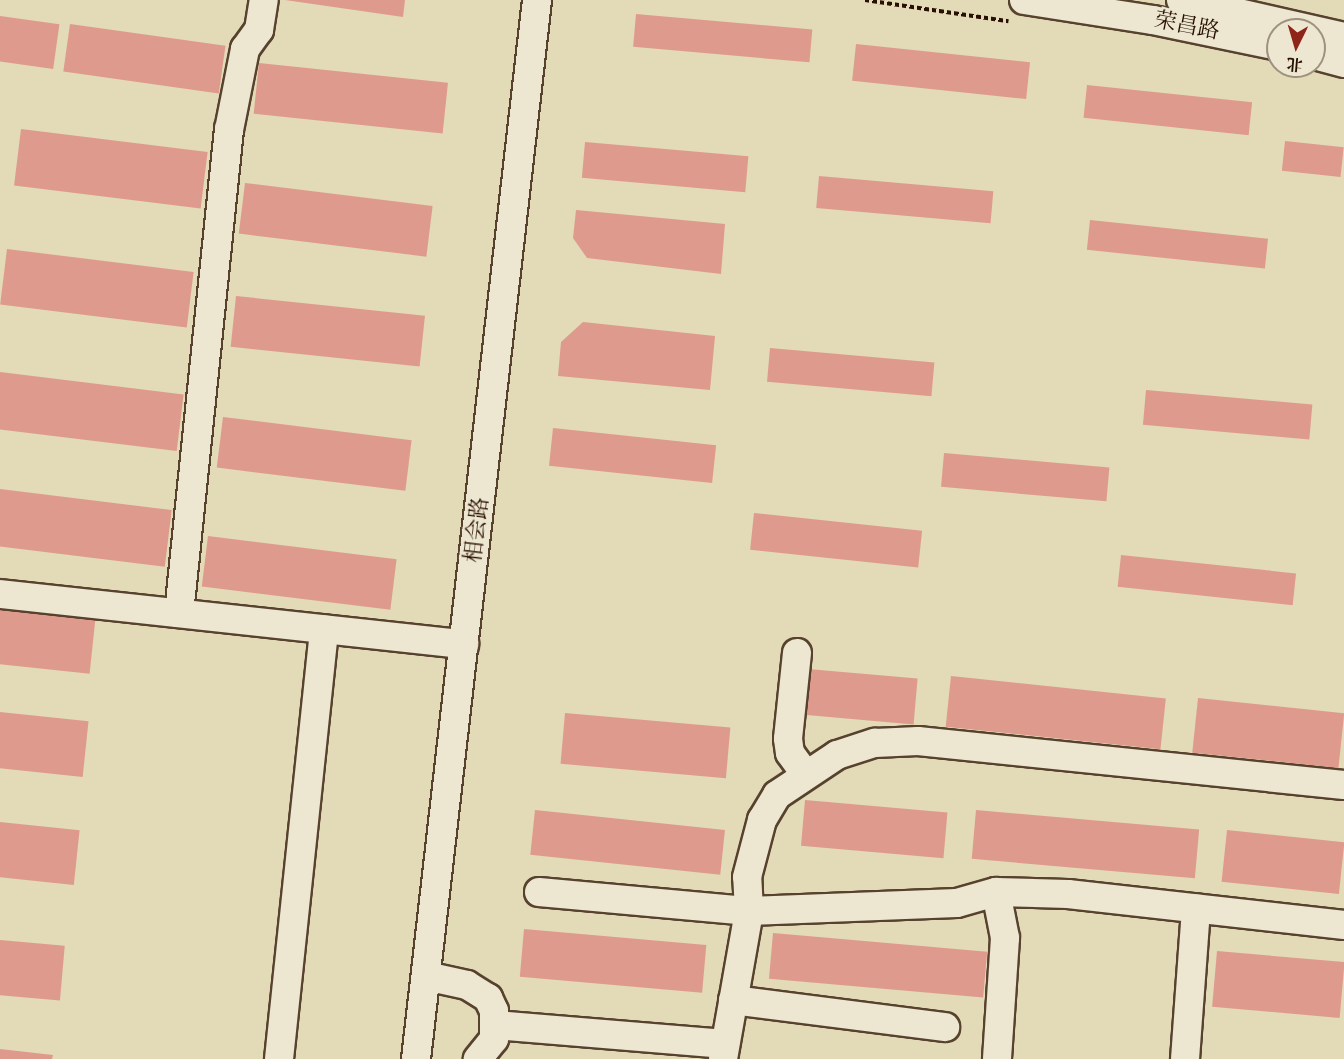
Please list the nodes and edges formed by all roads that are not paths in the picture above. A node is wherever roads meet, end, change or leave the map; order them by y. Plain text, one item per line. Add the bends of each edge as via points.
1 (264, 0) edge
2 (537, 0) edge
3 (1024, 0) edge
4 (1181, 0) edge
5 (1344, 37) edge
6 (1266, 44) edge
7 (1326, 58) edge
8 (1344, 63) edge
9 (0, 594) edge
10 (179, 614) junction
11 (324, 629) junction
12 (464, 644) junction
13 (797, 653) dead end
14 (806, 774) junction
15 (1344, 785) edge
16 (539, 892) dead end
17 (996, 892) junction
18 (1196, 908) junction
19 (749, 911) junction
20 (1344, 925) edge
21 (426, 976) junction
22 (733, 1000) junction
23 (495, 1025) junction
24 (945, 1027) dead end
25 (724, 1052) edge
26 (279, 1059) edge
27 (416, 1059) edge
28 (478, 1059) edge
29 (997, 1059) edge
30 (1185, 1059) edge

1 - 10 street via 259,30 245,49 229,130
2 - 12 street, 相会路
3 - 6 street, 荣昌路 via 1153,20
4 - 5 street, 荣昌路
7 - 8 street
9 - 10 street
10 - 11 street
11 - 12 street
11 - 26 street
12 - 21 street, 相会路
13 - 14 street via 788,739 790,753
14 - 15 street via 837,755 875,743 918,741
14 - 19 street via 777,795 762,820 747,877
16 - 19 street
17 - 18 street via 1068,894
17 - 19 street via 957,903
17 - 29 street via 1005,938
18 - 20 street
18 - 30 street
19 - 22 street
21 - 23 street via 467,985 488,998
21 - 27 street, 相会路
22 - 24 street
22 - 25 street
23 - 25 street
23 - 28 street via 494,1039

